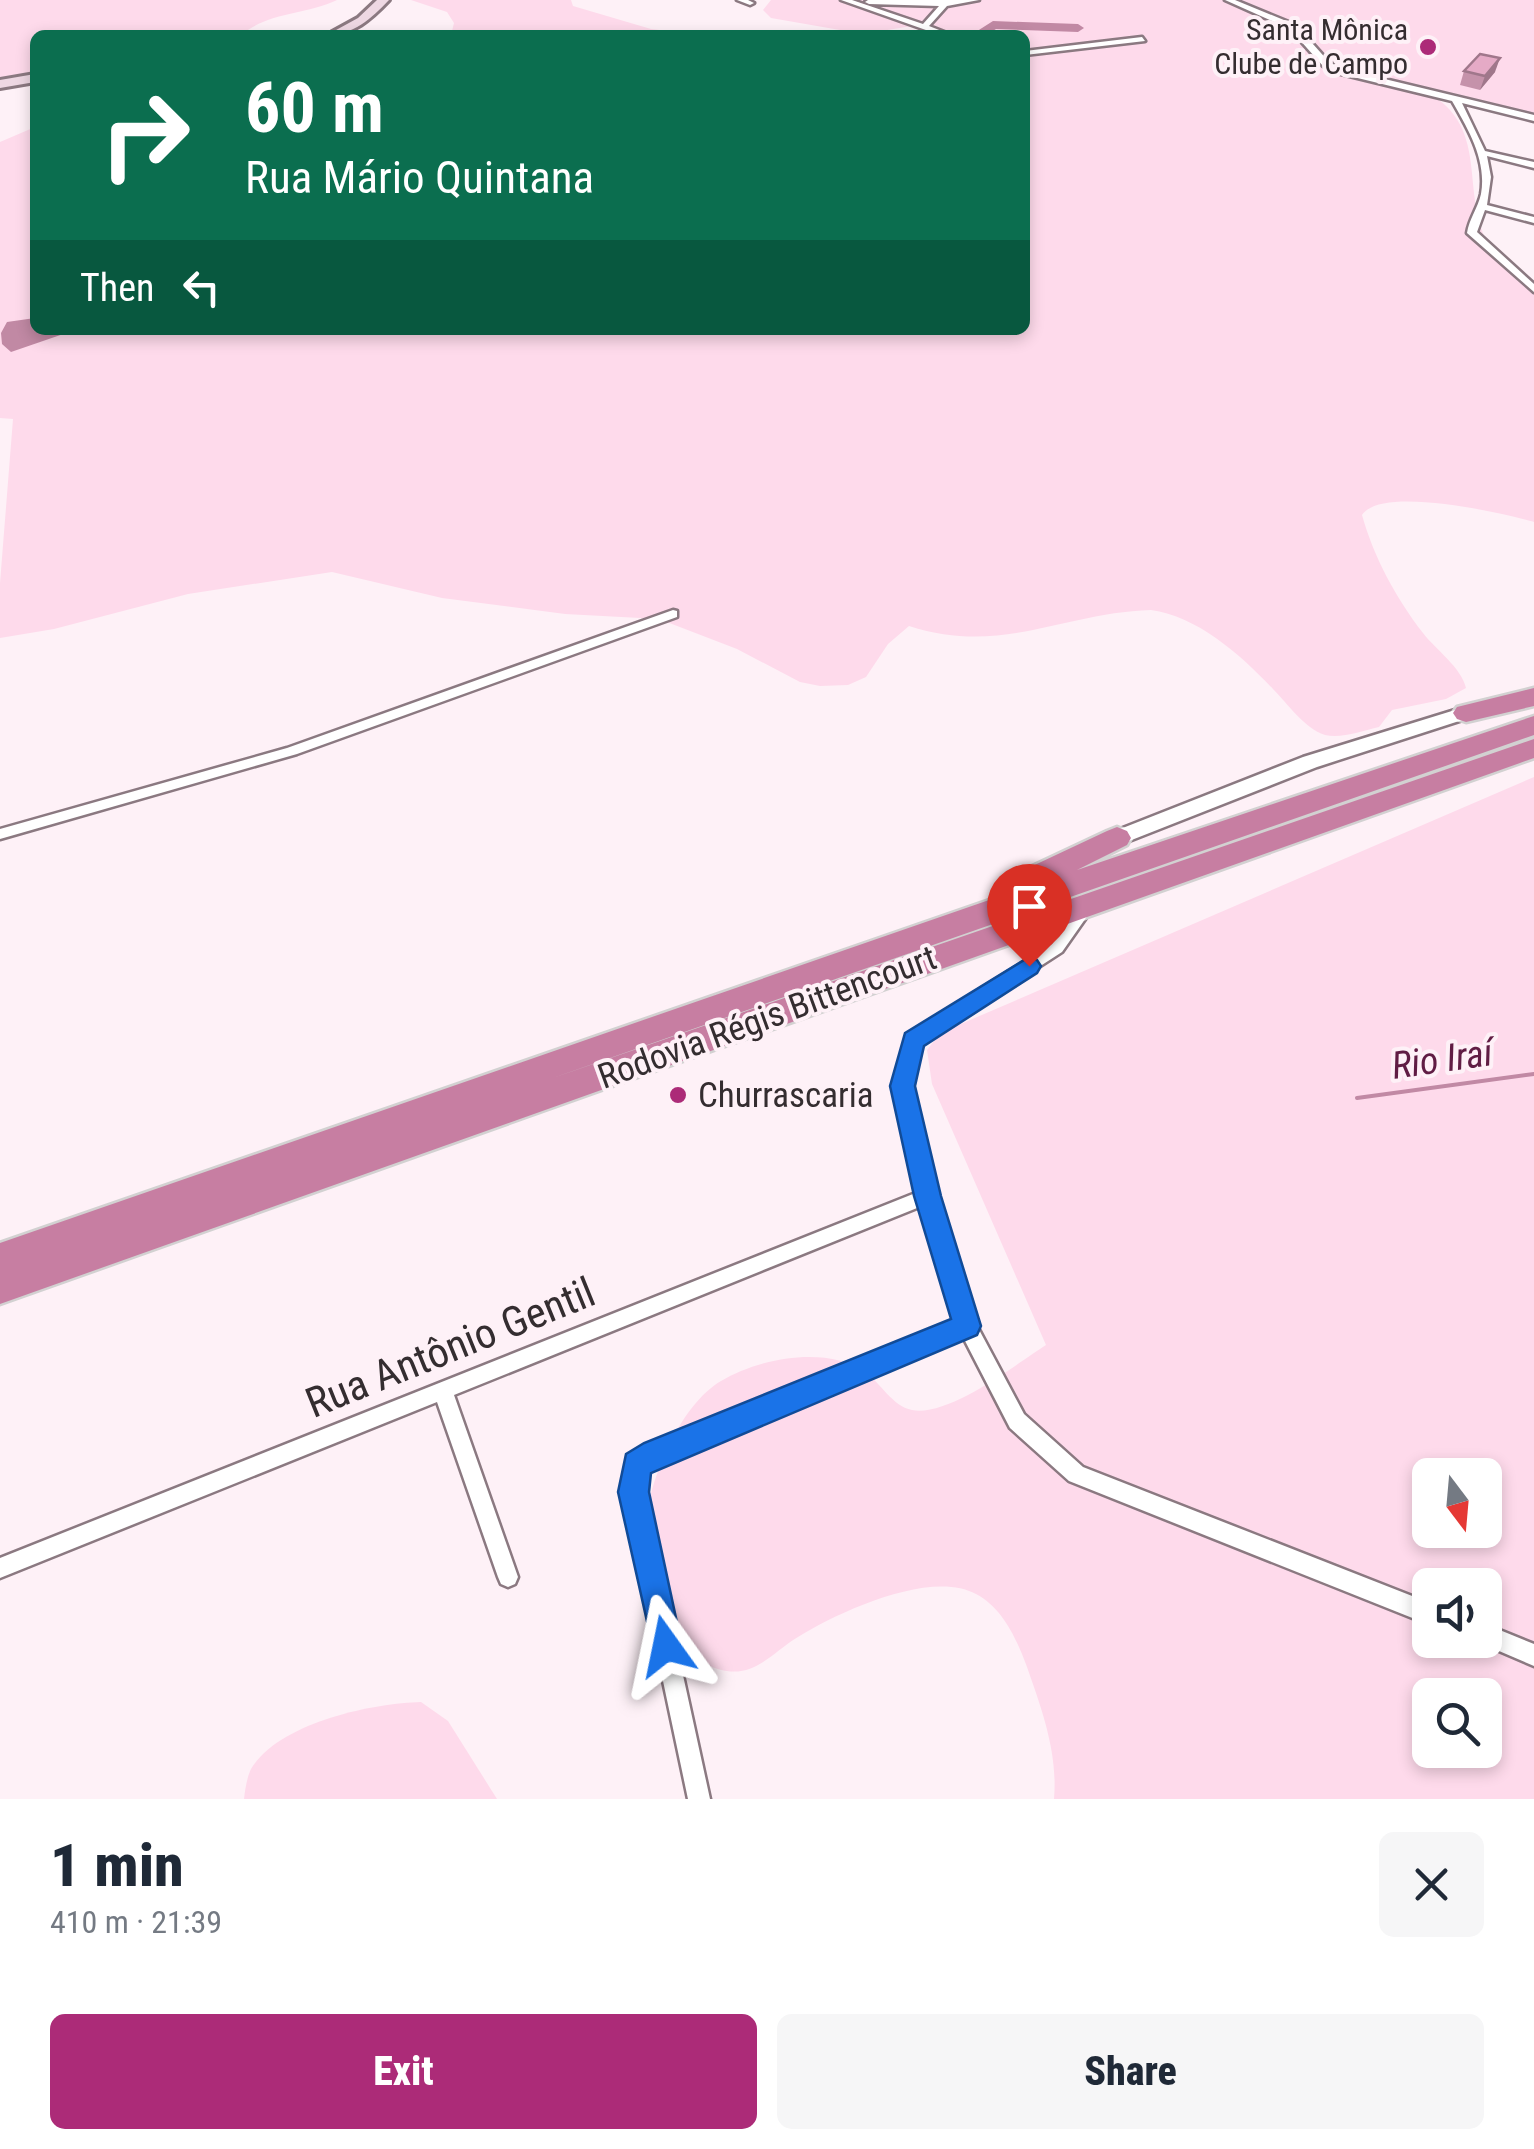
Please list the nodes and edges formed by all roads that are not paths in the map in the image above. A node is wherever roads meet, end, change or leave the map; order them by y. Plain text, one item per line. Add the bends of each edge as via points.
1 (383, 0) edge
2 (975, 0) edge
3 (1229, 0) edge
4 (849, 1) edge
5 (945, 4) junction
6 (926, 26) junction
7 (343, 30) edge
8 (936, 30) edge
9 (1142, 40) dead end
10 (1030, 53) edge
11 (30, 79) edge
12 (0, 84) edge
13 (1456, 100) junction
14 (1534, 118) edge
15 (1484, 153) junction
16 (1534, 165) edge
17 (1482, 207) junction
18 (1534, 220) edge
19 (1534, 289) edge
20 (673, 614) dead end
21 (1534, 688) edge
22 (1534, 698) edge
23 (1466, 713) junction
24 (1534, 725) edge
25 (1534, 748) edge
26 (0, 834) edge
27 (1117, 838) joint
28 (1088, 904) junction
29 (936, 930) junction
30 (928, 1196) junction
31 (0, 1259) edge
32 (0, 1289) edge
33 (967, 1326) junction
34 (442, 1391) junction
35 (0, 1568) edge
36 (508, 1578) dead end
37 (1412, 1607) edge
38 (1502, 1643) edge
39 (1534, 1655) edge
40 (699, 1799) edge

1 - 7 main road
2 - 5 street
3 - 13 street via 1293,27 1340,71
4 - 5 street
4 - 6 street
5 - 6 street
6 - 8 street
9 - 10 street
11 - 12 main road
13 - 14 street
13 - 15 street
15 - 16 street
15 - 17 street
17 - 18 street
17 - 19 street via 1472,233
20 - 26 street via 292,752
21 - 23 street
22 - 23 highway
23 - 27 street via 1310,762
24 - 29 highway, Rodovia Régis Bittencourt
25 - 28 highway, Rodovia Régis Bittencourt
27 - 29 highway
28 - 30 street via 1058,948 913,1040 902,1086
28 - 32 highway, Rodovia Régis Bittencourt
29 - 31 highway, Rodovia Régis Bittencourt
30 - 33 street
30 - 34 street, Rua Antônio Gentil
33 - 37 street via 1017,1421 1076,1474
33 - 40 street via 637,1464 634,1492
34 - 35 street, Rua Antônio Gentil
34 - 36 street
38 - 39 street

